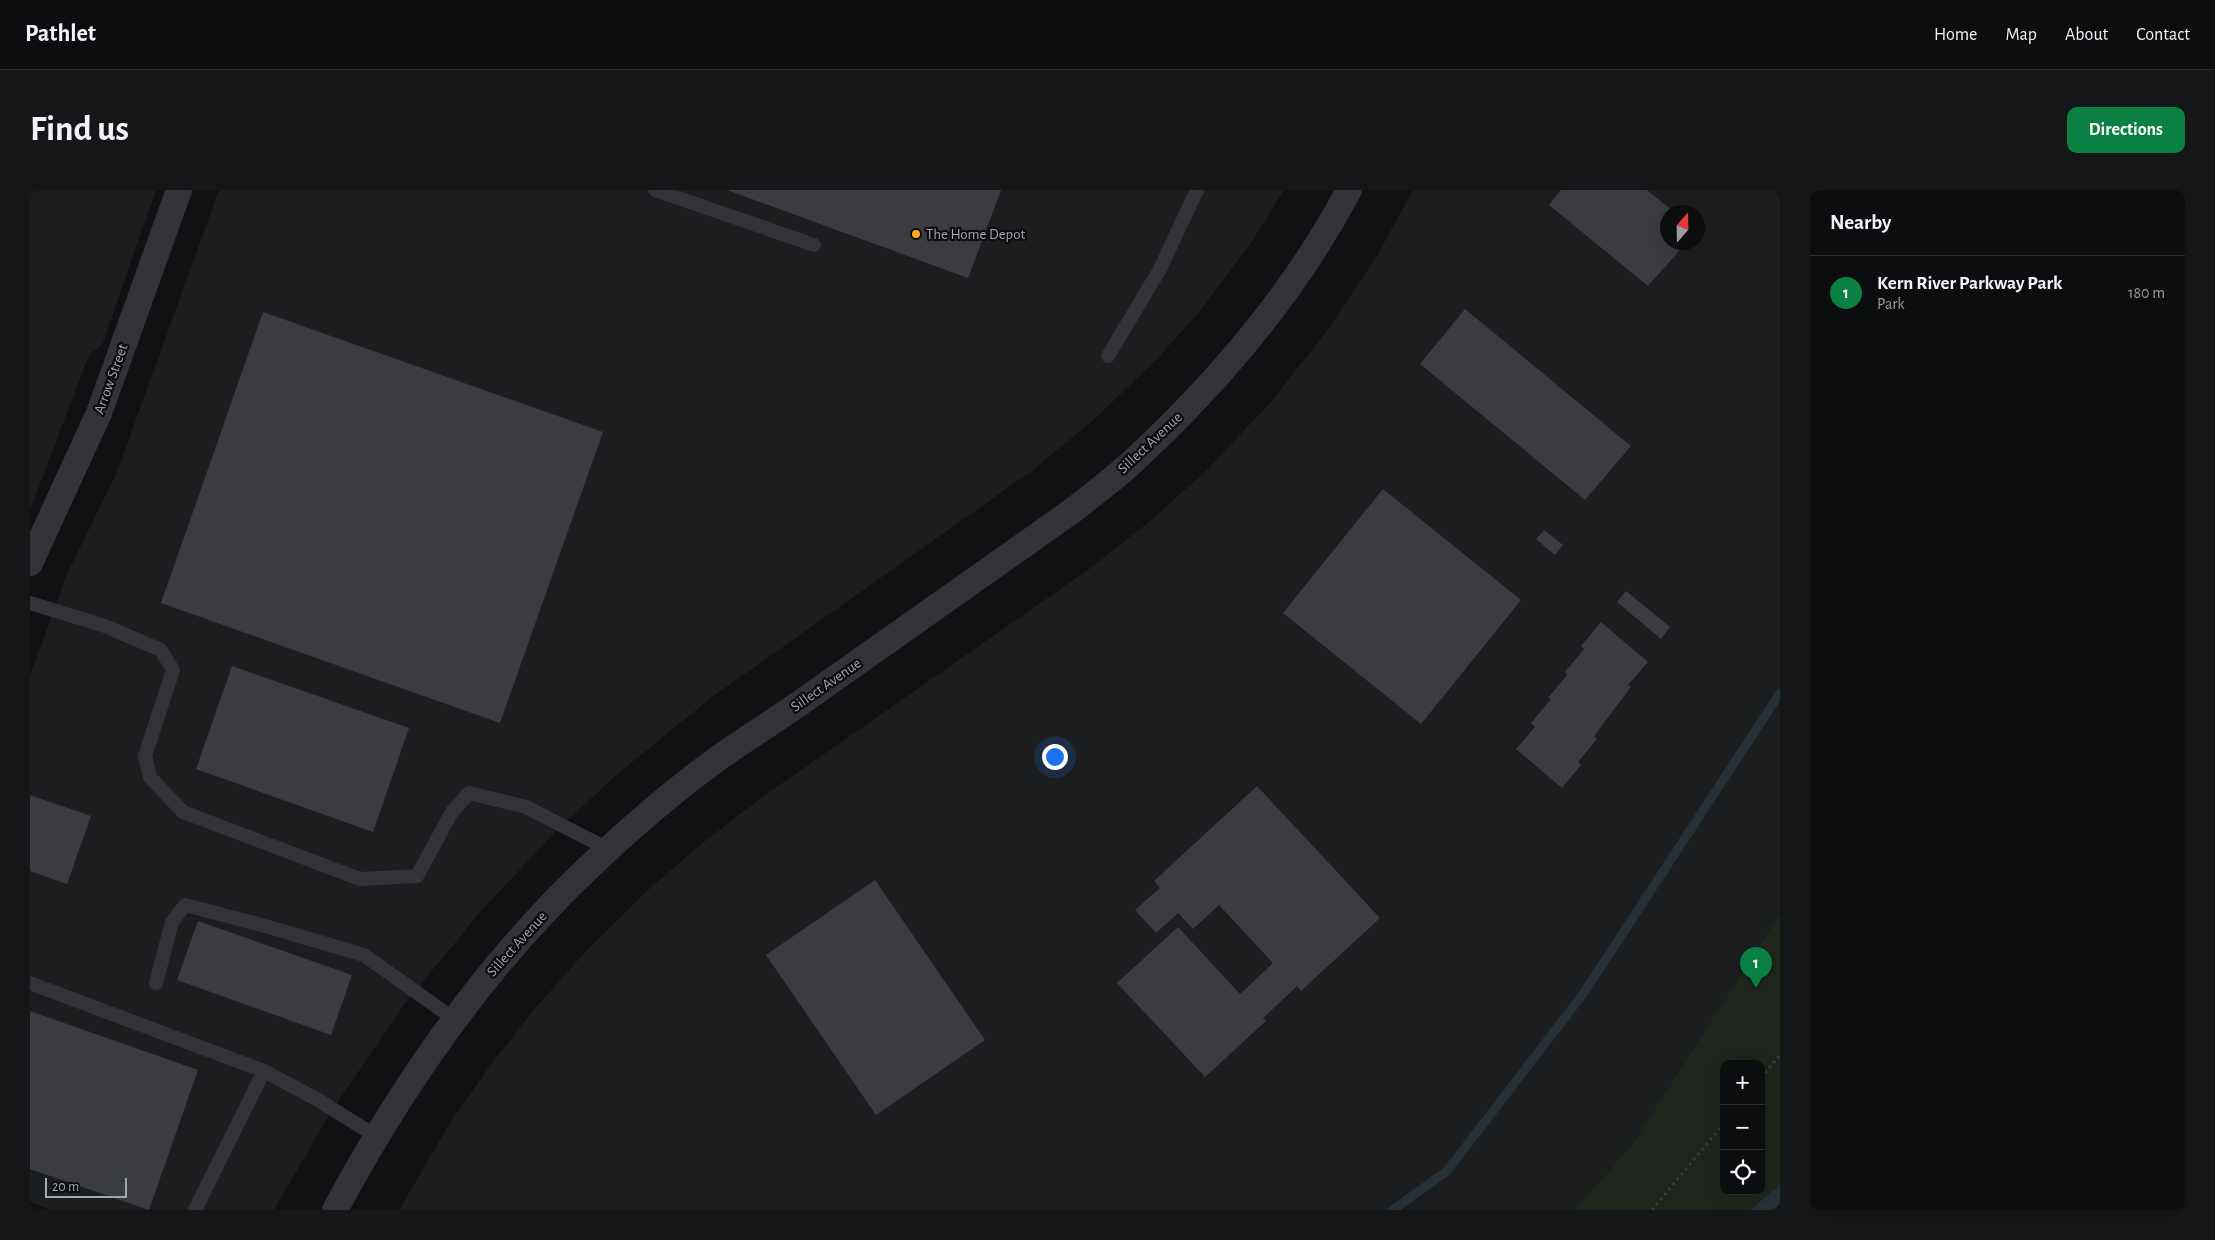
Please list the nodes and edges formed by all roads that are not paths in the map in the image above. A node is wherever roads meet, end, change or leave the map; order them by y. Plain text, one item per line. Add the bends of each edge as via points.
1 (179, 190) edge
2 (655, 190) edge
3 (1198, 190) edge
4 (1348, 190) edge
5 (814, 245) dead end
6 (1108, 356) dead end
7 (30, 563) edge
8 (30, 603) edge
9 (608, 850) junction
10 (30, 983) edge
11 (156, 983) dead end
12 (454, 1019) junction
13 (264, 1071) junction
14 (376, 1136) junction
15 (195, 1210) edge
16 (335, 1210) edge

1 - 7 street, Arrow Street via 99,413
2 - 5 lane
3 - 6 lane via 1160,269
4 - 9 street, Sillect Avenue via 1301,269 1249,340 1191,406 1127,466 1072,511 720,757 651,811
8 - 9 lane via 105,626 161,650 173,670 146,756 150,777 184,812 360,879 417,876 452,812 469,793 526,807
9 - 12 street, Sillect Avenue via 524,934
10 - 13 lane
11 - 12 lane via 172,922 185,905 364,955
12 - 14 street, Sillect Avenue via 415,1072
13 - 14 lane
13 - 15 lane
14 - 16 street, Sillect Avenue

